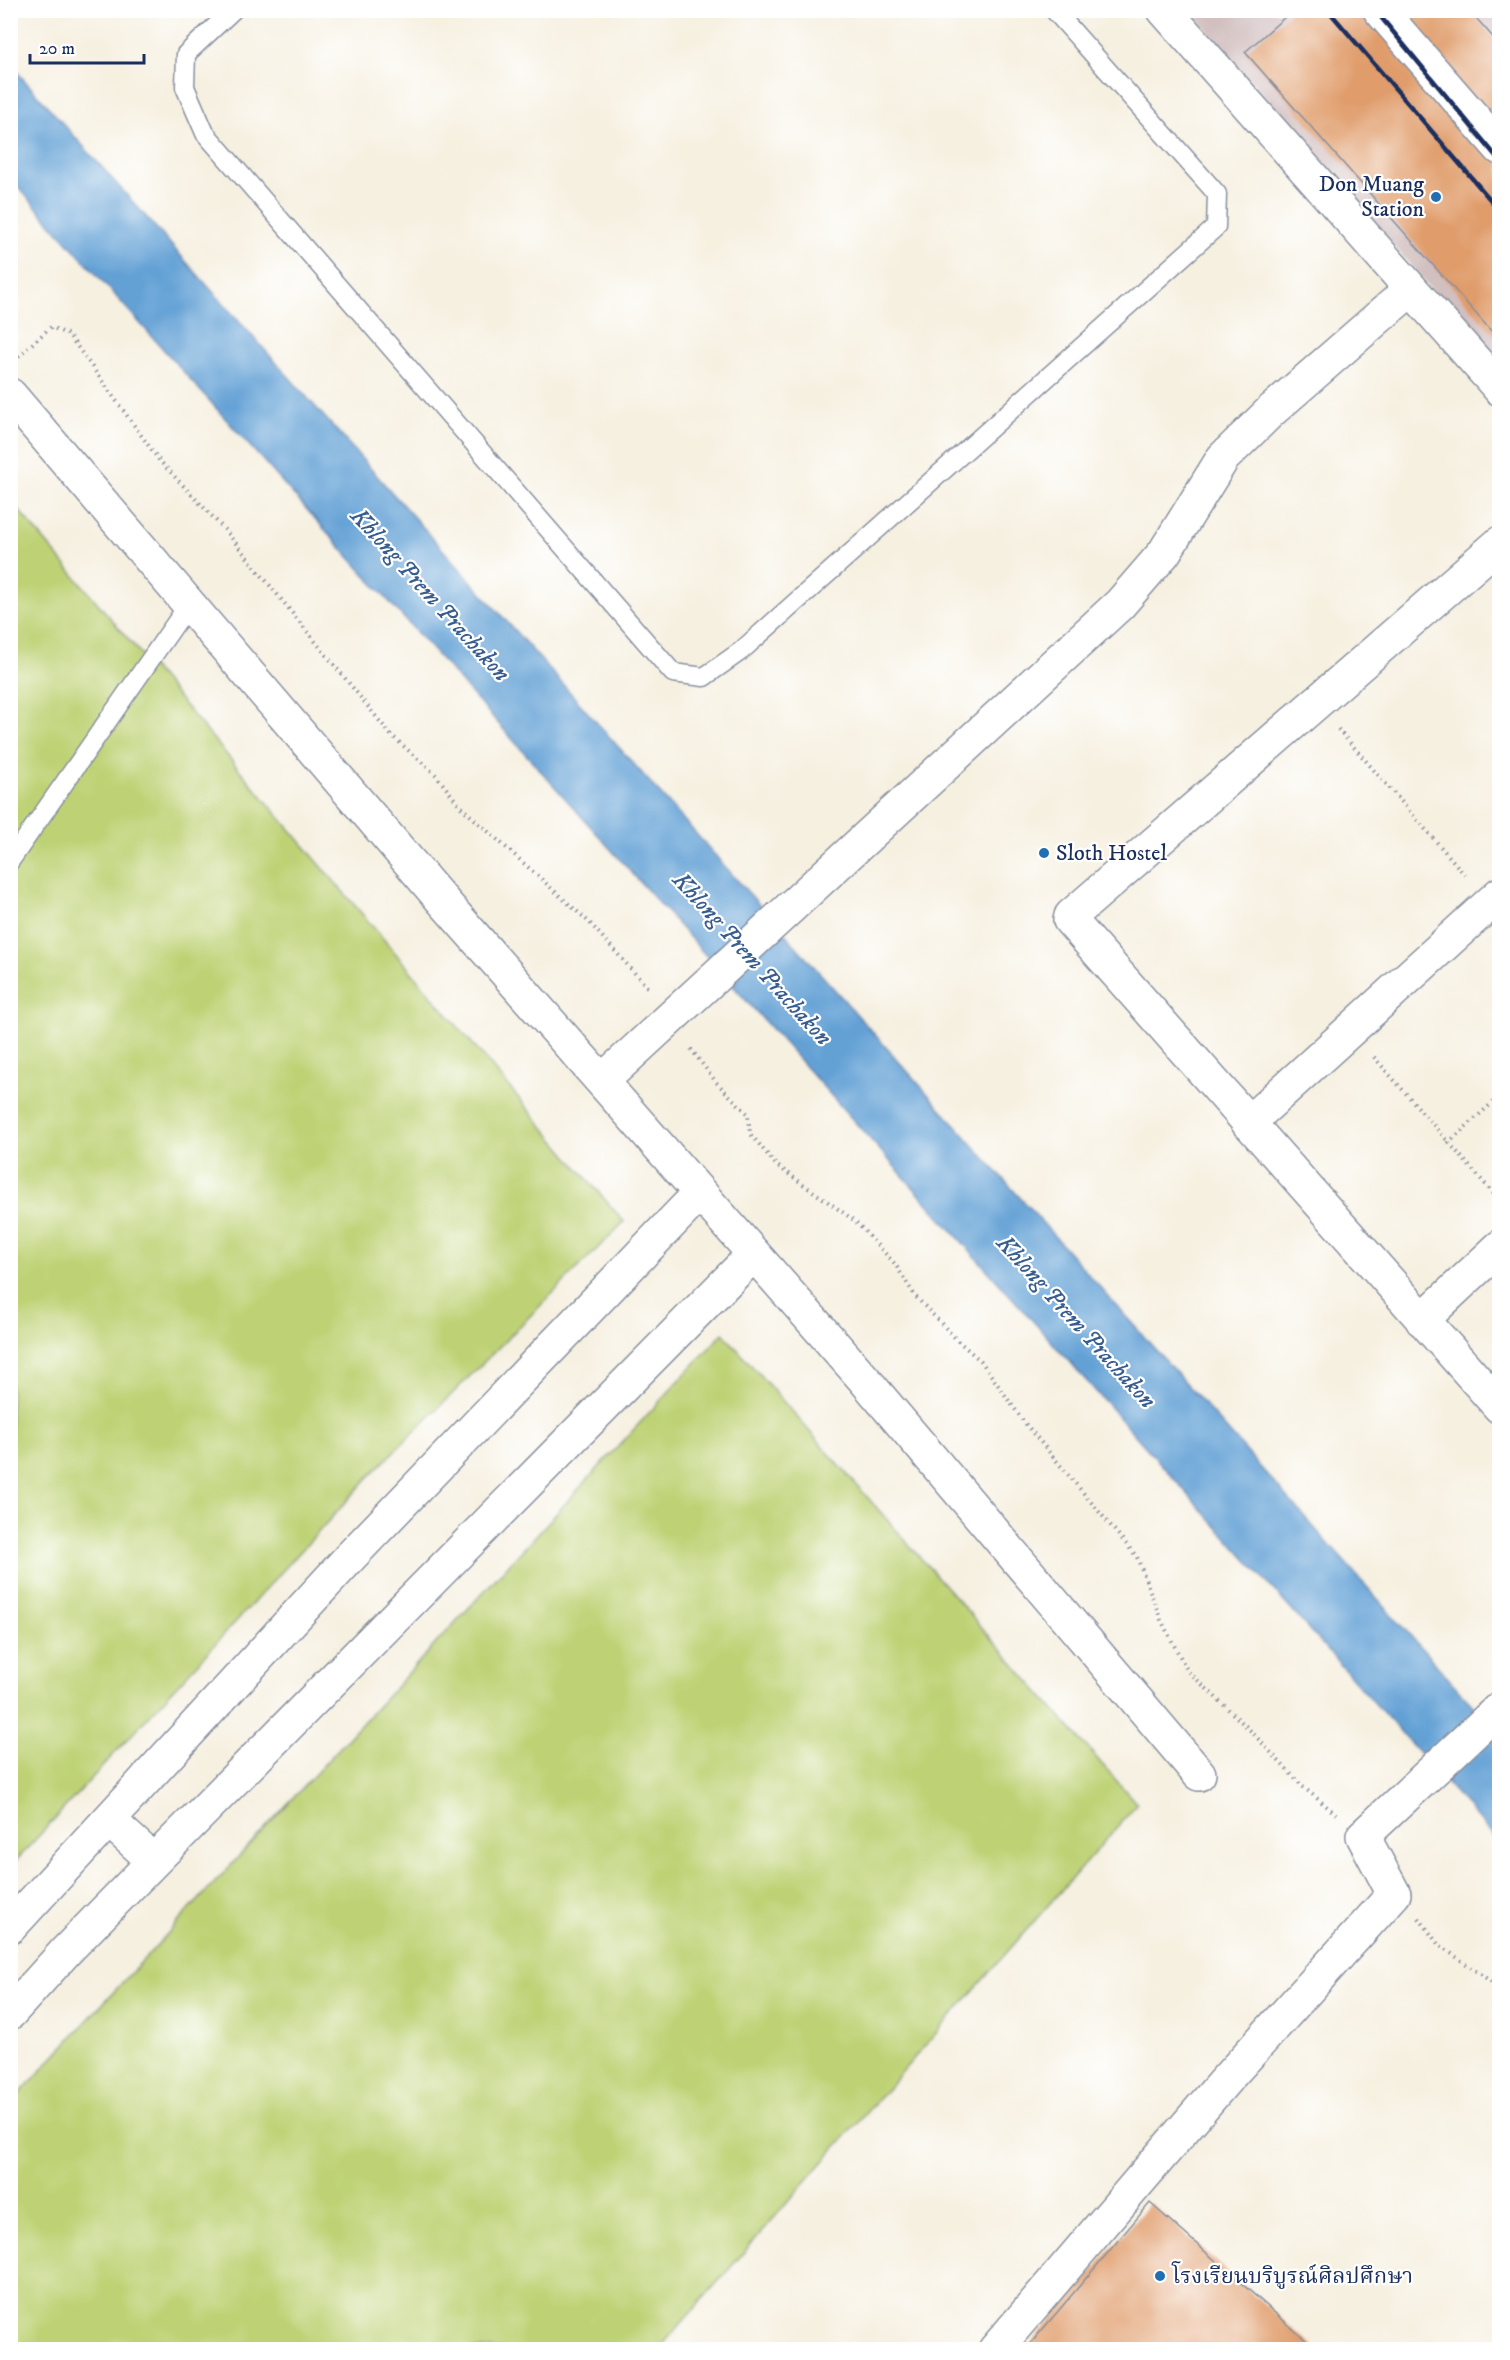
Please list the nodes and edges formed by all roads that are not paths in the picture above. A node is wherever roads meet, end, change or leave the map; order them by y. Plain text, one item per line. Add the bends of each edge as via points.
1 (233, 10) edge
2 (1054, 10) edge
3 (1164, 10) edge
4 (1380, 10) edge
5 (1500, 148) edge
6 (1411, 289) junction
7 (1500, 389) edge
8 (10, 395) edge
9 (1500, 543) edge
10 (189, 604) junction
11 (10, 861) edge
12 (1495, 898) edge
13 (602, 1081) junction
14 (1248, 1123) junction
15 (700, 1193) junction
16 (1500, 1247) edge
17 (754, 1254) junction
18 (1422, 1320) junction
19 (1500, 1407) edge
20 (1500, 1708) edge
21 (1199, 1774) dead end
22 (109, 1820) junction
23 (154, 1861) junction
24 (10, 1928) edge
25 (10, 2013) edge
26 (995, 2349) edge

1 - 2 lane via 186,54 185,87 205,133 673,673 704,677 741,651 1216,227 1217,194
3 - 6 street
4 - 5 street
6 - 7 street
6 - 13 street via 1270,411 1223,458 1164,553 1120,604
8 - 10 street
9 - 14 street via 1071,916 1070,920
10 - 11 lane
10 - 13 street
12 - 14 street
13 - 15 street
14 - 18 street
15 - 17 street
15 - 22 street via 352,1555
16 - 18 street
17 - 21 street
17 - 23 street
18 - 19 street
20 - 26 street via 1362,1836 1394,1894 1223,2083
22 - 23 street
22 - 24 street
23 - 25 street

